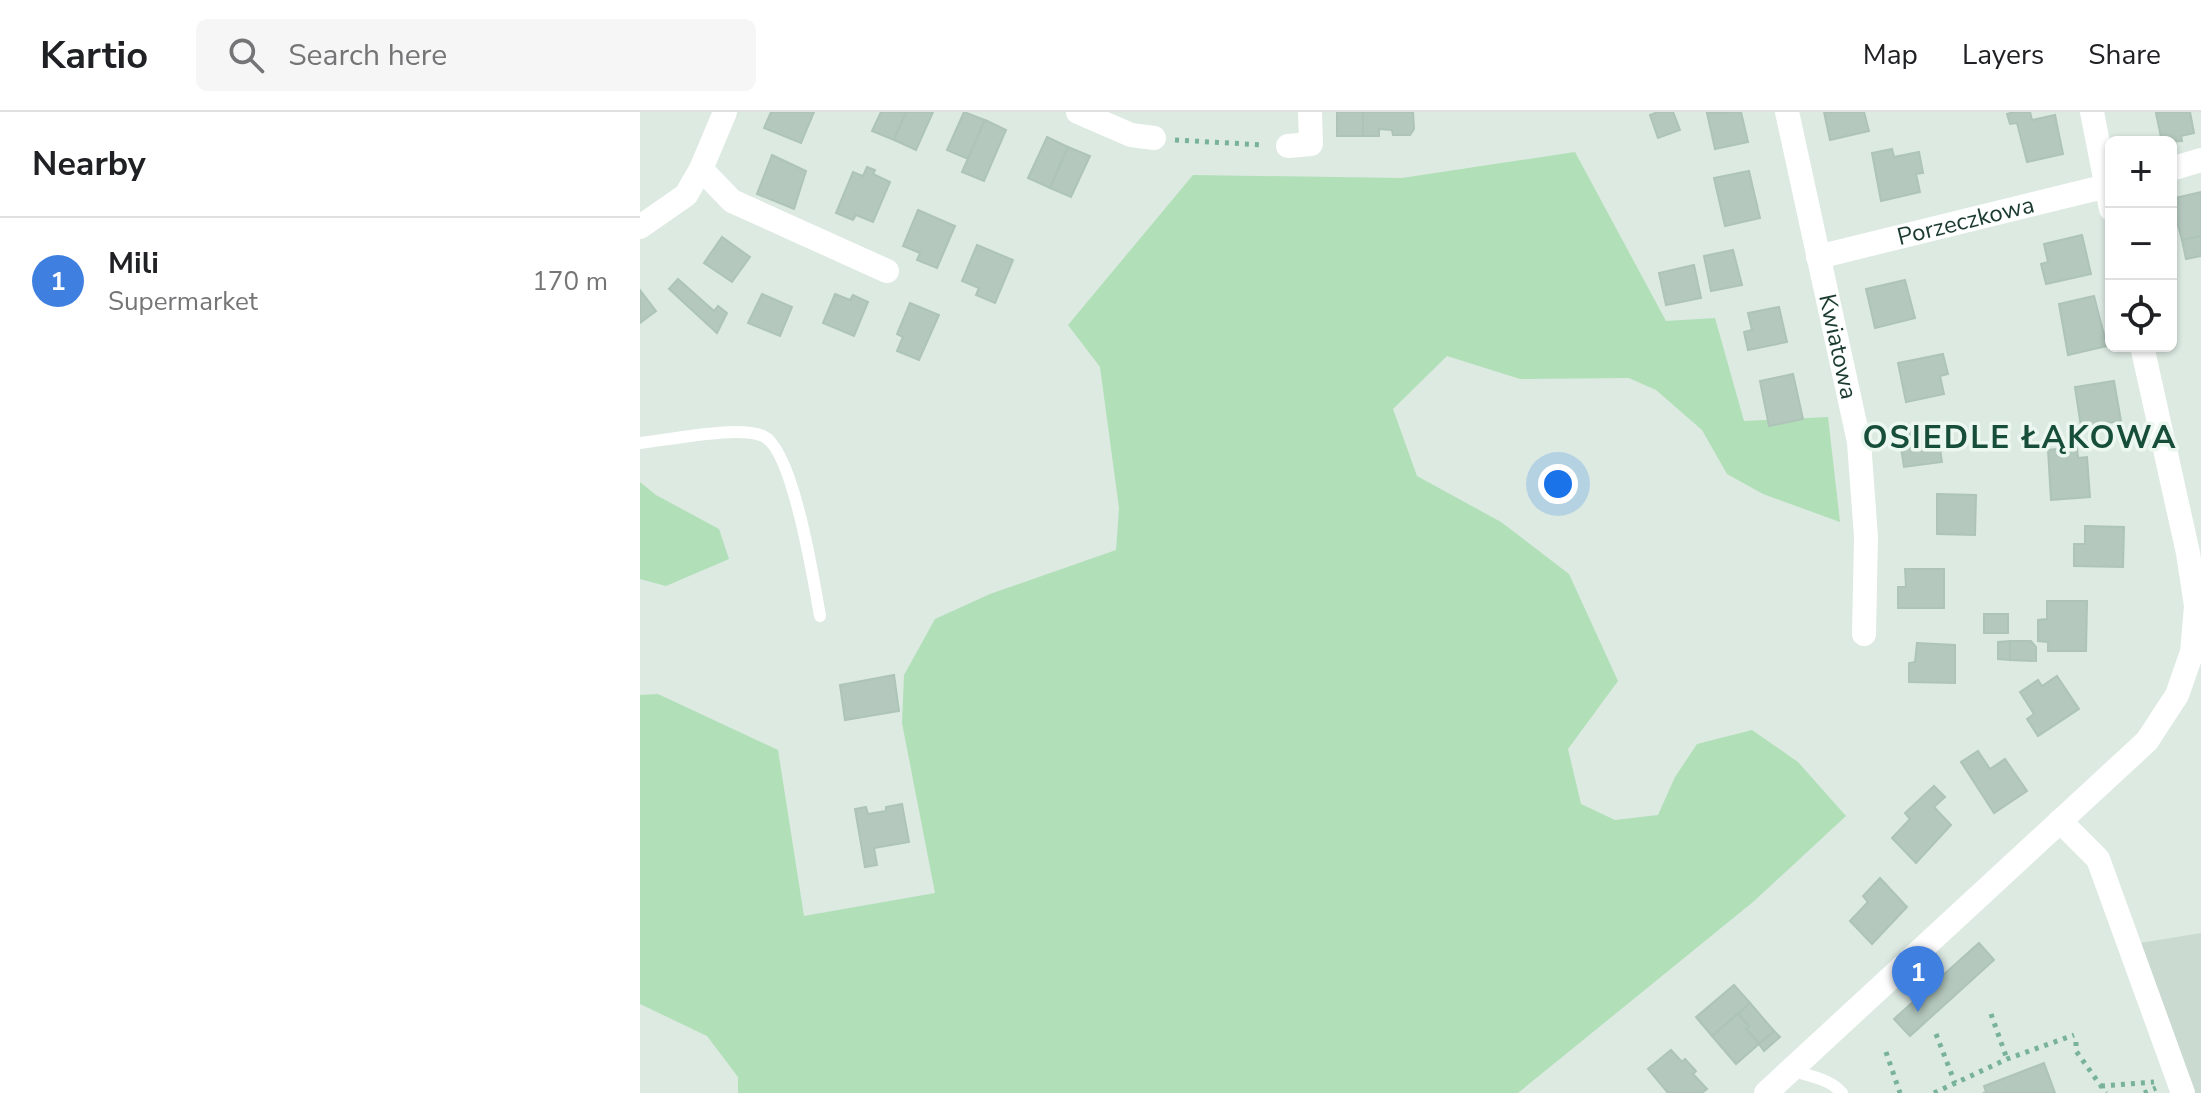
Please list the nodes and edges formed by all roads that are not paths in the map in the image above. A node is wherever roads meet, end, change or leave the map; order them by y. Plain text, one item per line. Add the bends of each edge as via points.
1 (725, 112) edge
2 (1078, 112) edge
3 (1310, 112) edge
4 (1787, 112) edge
5 (2092, 112) edge
6 (1154, 138) road end
7 (1288, 146) road end
8 (2201, 160) edge
9 (2177, 167) edge
10 (701, 169) junction
11 (2105, 174) edge
12 (2105, 194) edge
13 (640, 227) edge
14 (1818, 257) junction
15 (887, 271) dead end
16 (2143, 352) edge
17 (640, 443) edge
18 (820, 616) dead end
19 (1864, 634) dead end
20 (2060, 821) junction
21 (1792, 1070) junction
22 (1766, 1093) edge
23 (1842, 1093) edge
24 (2183, 1093) edge

1 - 10 street
2 - 6 street via 1131,135
3 - 7 street via 1311,144
4 - 14 street, Kwiatowa
5 - 11 street
8 - 9 street
10 - 13 street via 686,195
10 - 15 street via 732,201
12 - 14 street, Porzeczkowa
14 - 19 street, Kwiatowa via 1859,442 1866,537
16 - 20 street via 2185,538 2196,606 2192,652 2177,695 2147,741
17 - 18 lane via 731,432 766,436 776,445 805,539
20 - 21 street
20 - 24 street via 2098,859
21 - 22 street
21 - 23 lane via 1835,1085

